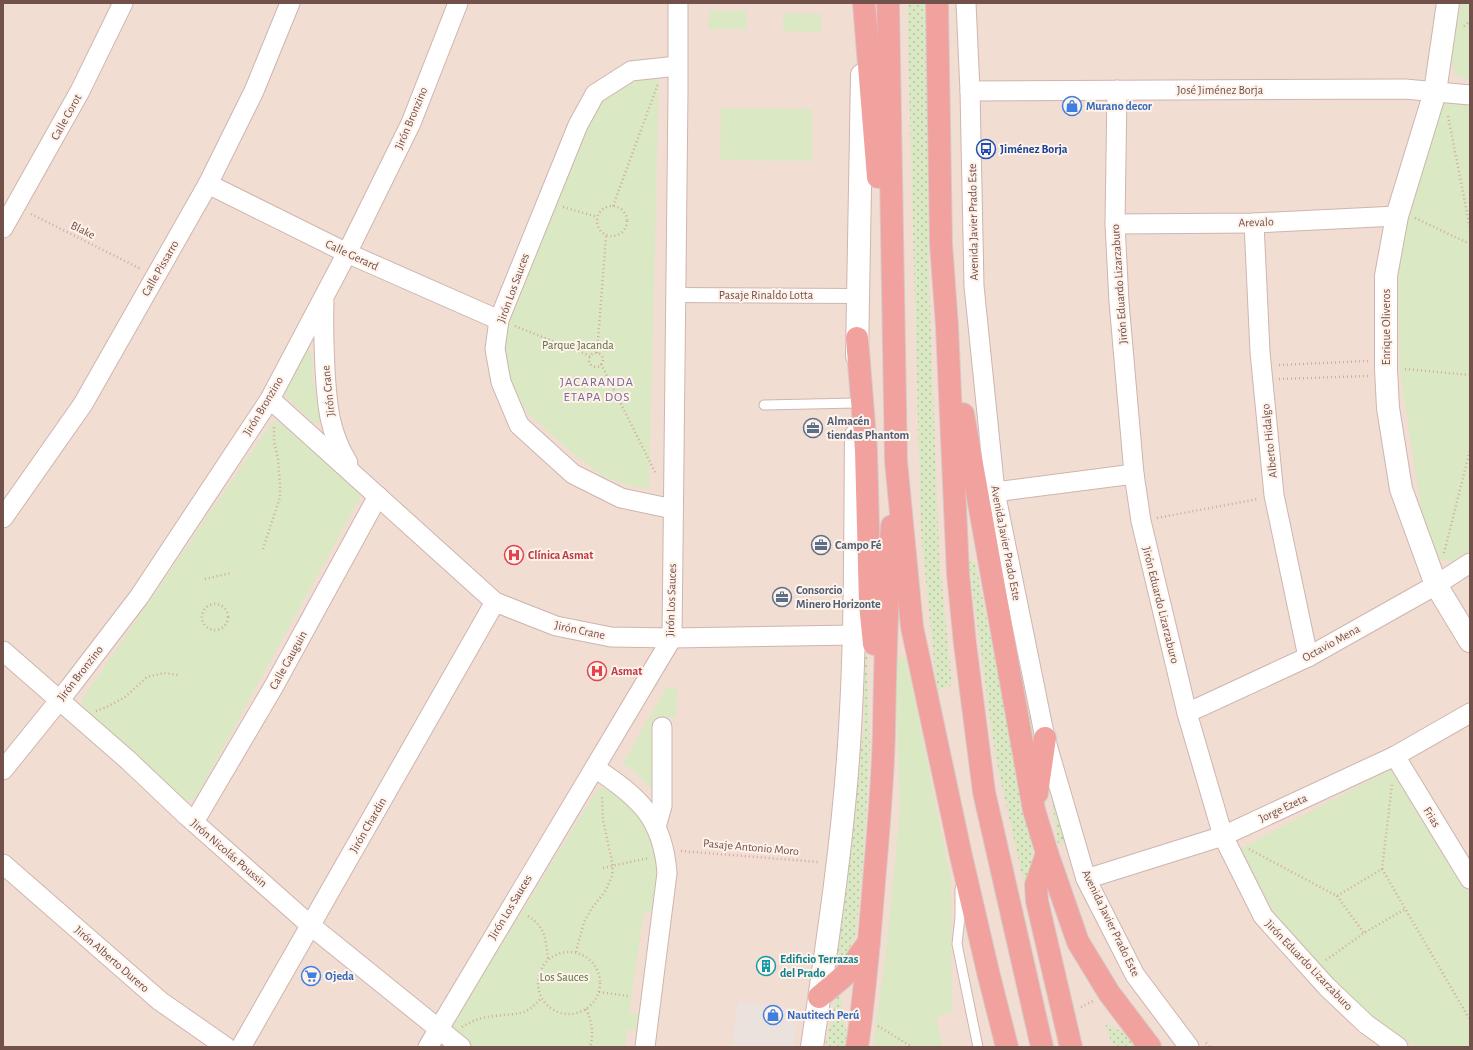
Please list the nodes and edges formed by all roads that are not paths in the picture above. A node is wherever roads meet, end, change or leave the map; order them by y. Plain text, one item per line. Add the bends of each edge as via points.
1 (123, 3) edge
2 (290, 3) edge
3 (458, 3) edge
4 (678, 3) edge
5 (864, 3) edge
6 (888, 3) edge
7 (937, 3) edge
8 (945, 3) edge
9 (966, 3) edge
10 (1448, 3) edge
11 (671, 67) junction
12 (1117, 90) junction
13 (970, 91) junction
14 (1439, 93) junction
15 (1470, 95) edge
16 (208, 184) junction
17 (1405, 217) junction
18 (1254, 223) junction
19 (1115, 224) junction
20 (3, 228) edge
21 (941, 244) junction
22 (347, 253) junction
23 (675, 295) junction
24 (857, 296) junction
25 (324, 297) junction
26 (499, 320) junction
27 (947, 326) junction
28 (895, 337) junction
29 (857, 338) junction
30 (270, 399) junction
31 (856, 403) junction
32 (764, 405) dead end
33 (896, 461) junction
34 (1134, 474) junction
35 (358, 478) junction
36 (995, 492) junction
37 (378, 496) junction
38 (673, 509) junction
39 (3, 518) edge
40 (1470, 563) edge
41 (1436, 585) junction
42 (495, 602) junction
43 (854, 635) junction
44 (672, 638) junction
45 (1470, 641) edge
46 (3, 651) edge
47 (1308, 656) junction
48 (60, 699) junction
49 (1187, 713) junction
50 (1470, 713) edge
51 (662, 727) dead end
52 (884, 731) junction
53 (1045, 738) junction
54 (1395, 756) junction
55 (595, 768) junction
56 (3, 770) edge
57 (1034, 810) junction
58 (194, 822) junction
59 (656, 827) junction
60 (1226, 843) junction
61 (1047, 853) junction
62 (960, 856) junction
63 (3, 864) edge
64 (1086, 879) junction
65 (1470, 879) edge
66 (310, 925) junction
67 (870, 941) junction
68 (819, 997) junction
69 (438, 1029) junction
70 (460, 1038) edge
71 (226, 1047) edge
72 (242, 1047) edge
73 (428, 1047) edge
74 (645, 1047) edge
75 (812, 1047) edge
76 (857, 1047) edge
77 (978, 1047) edge
78 (1007, 1047) edge
79 (1042, 1047) edge
80 (1071, 1047) edge
81 (1150, 1047) edge
82 (1189, 1047) edge
83 (1398, 1047) edge

1 - 20 street, Calle Corot via 80,91
2 - 16 street, Calle Pissarro via 254,91
3 - 22 street, Jirón Bronzino via 411,123
4 - 11 street, Jirón Los Sauces
5 - 24 street
5 - 28 highway via 881,212
6 - 28 highway
7 - 21 highway
8 - 21 highway
9 - 13 street, Avenida Javier Prado Este
10 - 14 street, Enrique Oliveros
11 - 23 street, Jirón Los Sauces via 678,93
11 - 26 street, Jirón Los Sauces via 631,71 595,94 578,125
12 - 13 street, José Jiménez Borja
12 - 14 street, José Jiménez Borja via 1405,89
12 - 19 street, Jirón Eduardo Lizarzaburo
13 - 36 street, Avenida Javier Prado Este via 974,286
14 - 15 street, José Jiménez Borja
14 - 17 street, Enrique Oliveros
16 - 22 street, Calle Gerard
16 - 39 street, Calle Pissarro via 83,404
17 - 18 street, Arevalo
17 - 41 street, Enrique Oliveros via 1386,276 1388,408 1401,489
18 - 19 street, Arevalo
18 - 47 street, Alberto Hidalgo via 1260,352 1274,496
19 - 34 street, Jirón Eduardo Lizarzaburo
21 - 27 highway
22 - 25 street, Jirón Bronzino
22 - 26 street, Calle Gerard
23 - 24 street, Pasaje Rinaldo Lotta
23 - 38 street, Jirón Los Sauces
24 - 29 street
25 - 30 street, Jirón Bronzino
25 - 35 street, Jirón Crane via 327,407 341,451
26 - 38 street, Jirón Los Sauces via 495,349 501,382 519,426 573,474 621,498
27 - 57 highway
27 - 79 highway via 958,574 973,711 984,792
28 - 33 highway
29 - 31 street
29 - 52 highway via 866,450 870,604
30 - 35 street, Jirón Crane
30 - 48 street, Jirón Bronzino via 139,598
31 - 32 lane
31 - 43 street
33 - 52 highway via 887,602
33 - 62 highway via 912,627
34 - 36 street
34 - 49 street, Jirón Eduardo Lizarzaburo via 1141,521
35 - 37 street, Jirón Crane
36 - 53 street, Avenida Javier Prado Este
37 - 42 street, Jirón Crane
37 - 58 street, Calle Gauguin via 274,686
38 - 44 street, Jirón Los Sauces
40 - 41 street, Octavio Mena
41 - 45 street, Enrique Oliveros
41 - 47 street, Octavio Mena
42 - 44 street, Jirón Crane via 556,626 611,637
42 - 66 street, Jirón Chardin
43 - 44 street, Jirón Crane
43 - 68 street via 843,822
44 - 55 street, Jirón Los Sauces
46 - 48 street, Jirón Nicolás Poussin
47 - 49 street, Octavio Mena
48 - 56 street, Jirón Bronzino
48 - 58 street, Jirón Nicolás Poussin
49 - 60 street, Jirón Eduardo Lizarzaburo
50 - 54 street, Jorge Ezeta
51 - 59 street via 662,806
52 - 67 highway
53 - 57 highway
53 - 64 street, Avenida Javier Prado Este
54 - 60 street, Jorge Ezeta
54 - 65 street, Frias
55 - 59 street via 635,797
55 - 69 street, Jirón Los Sauces
57 - 61 highway
58 - 66 street, Jirón Nicolás Poussin
59 - 74 street via 664,849 667,873
60 - 64 street, Jorge Ezeta
60 - 83 street, Jirón Eduardo Lizarzaburo via 1263,916 1327,988 1366,1024
61 - 80 highway via 1036,885 1037,901
61 - 81 highway via 1078,942 1109,993
62 - 77 lane via 960,918 957,944
62 - 78 highway
63 - 71 street, Jirón Alberto Durero via 160,1001
64 - 82 street, Avenida Javier Prado Este via 1135,975
66 - 69 street, Jirón Nicolás Poussin
66 - 72 street, Jirón Chardin
67 - 68 highway via 845,974
67 - 76 highway
68 - 75 street
69 - 70 street, Jirón Nicolás Poussin
69 - 73 street, Jirón Los Sauces

